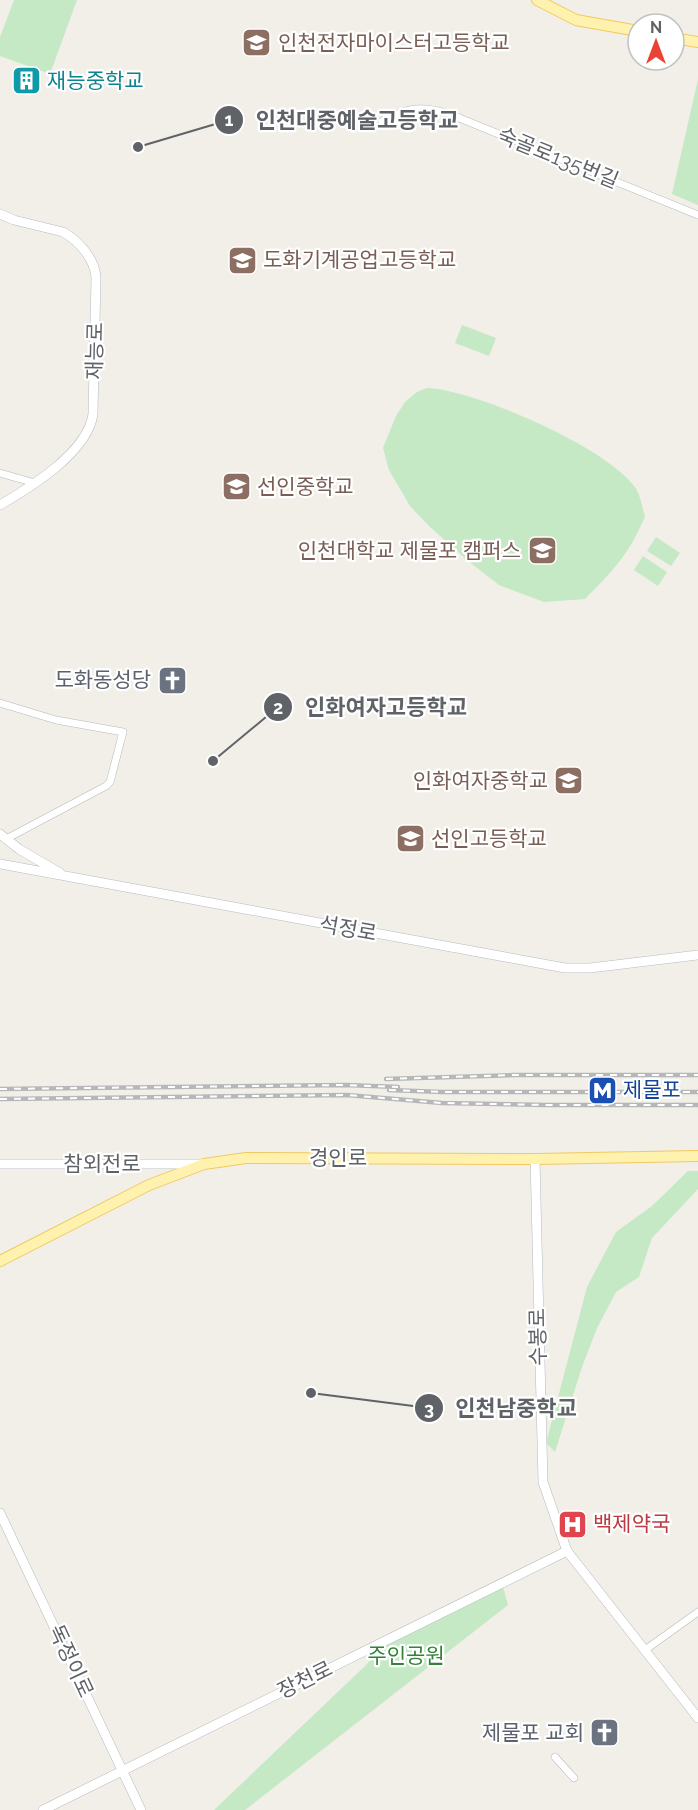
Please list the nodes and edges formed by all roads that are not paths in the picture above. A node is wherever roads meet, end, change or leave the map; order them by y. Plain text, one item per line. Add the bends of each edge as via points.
1 (537, 0) edge
2 (626, 30) edge
3 (382, 121) dead end
4 (0, 214) edge
5 (698, 215) edge
6 (0, 473) edge
7 (35, 483) junction
8 (0, 506) edge
9 (0, 704) edge
10 (3, 836) edge
11 (0, 863) edge
12 (70, 878) junction
13 (698, 956) edge
14 (698, 1156) edge
15 (535, 1159) junction
16 (0, 1164) edge
17 (204, 1164) junction
18 (0, 1261) edge
19 (0, 1513) edge
20 (567, 1551) junction
21 (698, 1612) edge
22 (645, 1650) junction
23 (698, 1718) edge
24 (555, 1757) dead end
25 (123, 1771) junction
26 (574, 1778) dead end
27 (43, 1810) edge
28 (141, 1810) edge

1 - 2 main road via 576,20
3 - 5 street, 숙골로135번길 via 417,108 447,113
4 - 7 street, 재능로 via 70,236 85,251 96,272 92,423 66,458
6 - 7 street
7 - 8 street, 재능로
9 - 10 street via 56,720 123,732 106,786
10 - 12 street
11 - 12 street, 석정로
12 - 13 street, 석정로 via 565,968
14 - 15 main road, 경인로
15 - 17 main road, 경인로 via 246,1158
15 - 20 street, 수봉로 via 543,1482
16 - 17 street, 참외전로
17 - 18 main road, 경인로 via 149,1185
19 - 25 street, 독정이로
20 - 22 street, 수봉로
20 - 25 street, 장천로
21 - 22 street
22 - 23 street, 수봉로
24 - 26 street
25 - 27 street, 장천로
25 - 28 street, 독정이로

